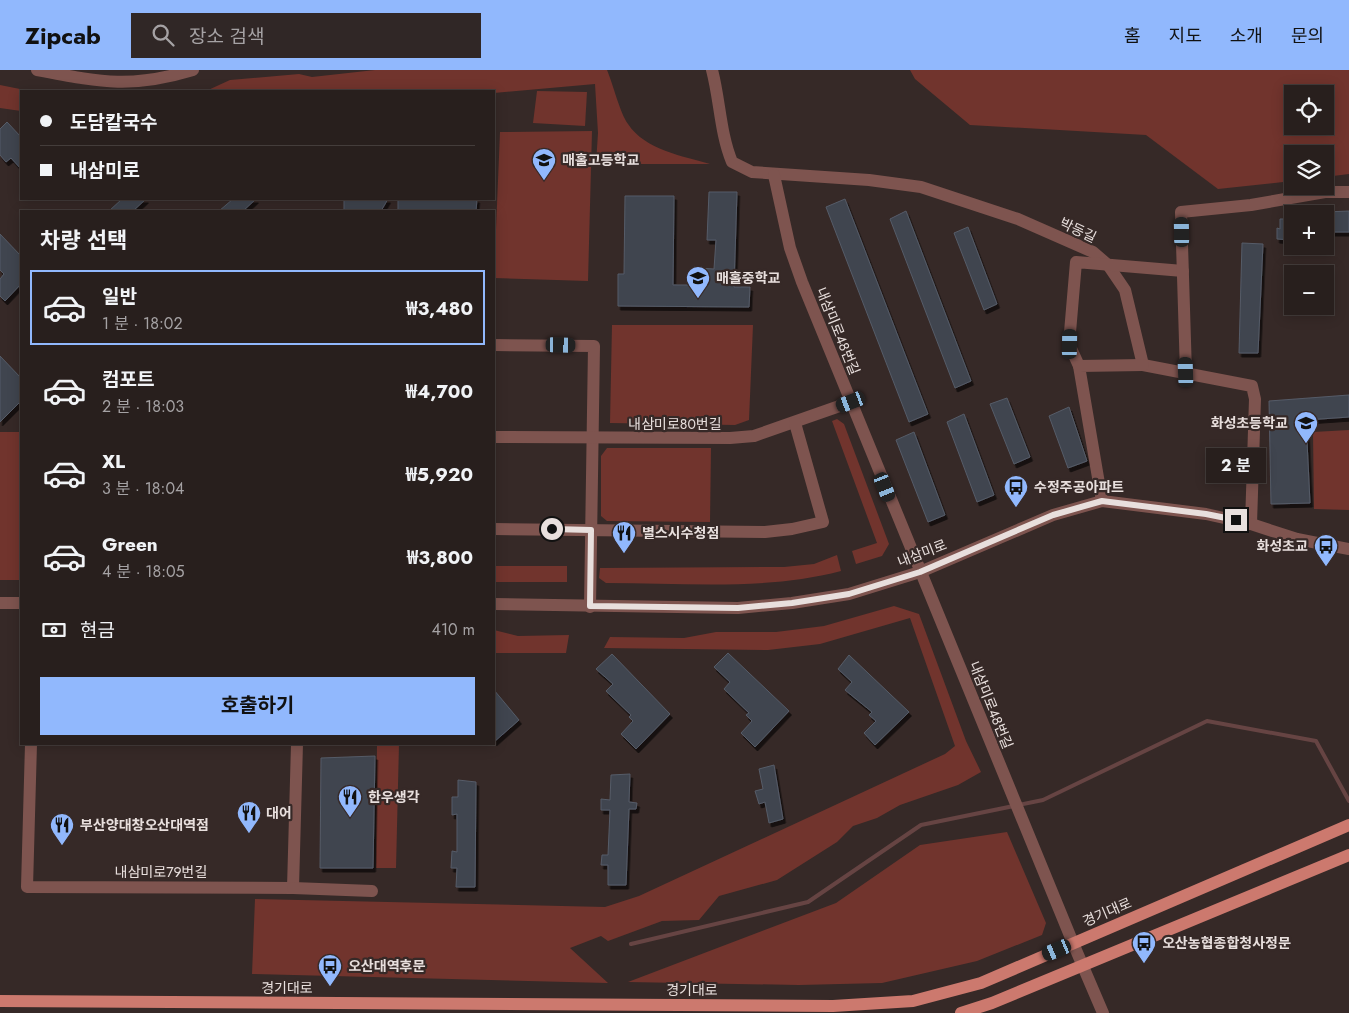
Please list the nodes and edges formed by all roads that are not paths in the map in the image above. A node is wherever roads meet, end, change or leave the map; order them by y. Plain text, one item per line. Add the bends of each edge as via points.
1 (37, 70) edge
2 (193, 70) edge
3 (712, 70) edge
4 (774, 175) junction
5 (1349, 192) edge
6 (1108, 265) junction
7 (1182, 271) junction
8 (495, 344) edge
9 (1143, 365) junction
10 (1080, 366) junction
11 (1186, 372) junction
12 (851, 402) junction
13 (796, 423) junction
14 (495, 437) edge
15 (594, 439) junction
16 (1102, 501) junction
17 (1251, 524) junction
18 (495, 529) edge
19 (591, 530) junction
20 (1349, 549) edge
21 (920, 572) junction
22 (0, 603) edge
23 (20, 603) edge
24 (495, 604) edge
25 (590, 606) junction
26 (31, 745) edge
27 (297, 745) edge
28 (1349, 825) edge
29 (1345, 856) edge
30 (293, 888) junction
31 (372, 890) dead end
32 (1073, 943) junction
33 (1083, 966) junction
34 (0, 1001) edge
35 (961, 1013) edge
36 (1104, 1013) edge

1 - 2 street via 123,83 166,78
3 - 4 street, 박동길 via 726,148 732,162 752,172
4 - 6 street, 박동길 via 869,180 946,194 1093,252
4 - 12 street, 내삼미로48번길 via 790,248
5 - 7 street via 1325,192 1251,205 1181,212
6 - 7 street
6 - 9 street, 박동길 via 1124,290
6 - 10 street via 1076,262 1070,344
7 - 11 street
8 - 15 street via 594,346
9 - 10 street
9 - 11 street
10 - 16 street
11 - 17 street via 1252,386 1255,399
12 - 13 street, 내삼미로80번길
12 - 21 street, 내삼미로48번길
13 - 15 street, 내삼미로80번길 via 754,436 730,438
13 - 19 street via 823,522 765,532
14 - 15 street, 내삼미로80번길
15 - 19 street
16 - 17 street, 내삼미로 via 1206,514
16 - 21 street, 내삼미로 via 1053,515
17 - 20 street, 내삼미로 via 1297,539
18 - 19 street
19 - 25 street
21 - 25 street, 내삼미로 via 849,594 792,603 738,608
21 - 32 street, 내삼미로48번길
22 - 23 street
24 - 25 street, 내삼미로
26 - 30 street, 내삼미로79번길 via 27,887
27 - 30 street
28 - 32 main road, 경기대로
29 - 33 main road
30 - 31 street
32 - 33 street, 내삼미로48번길
32 - 34 main road, 경기대로 via 981,983 913,1001 833,1006
33 - 35 main road
33 - 36 street, 내삼미로48번길

